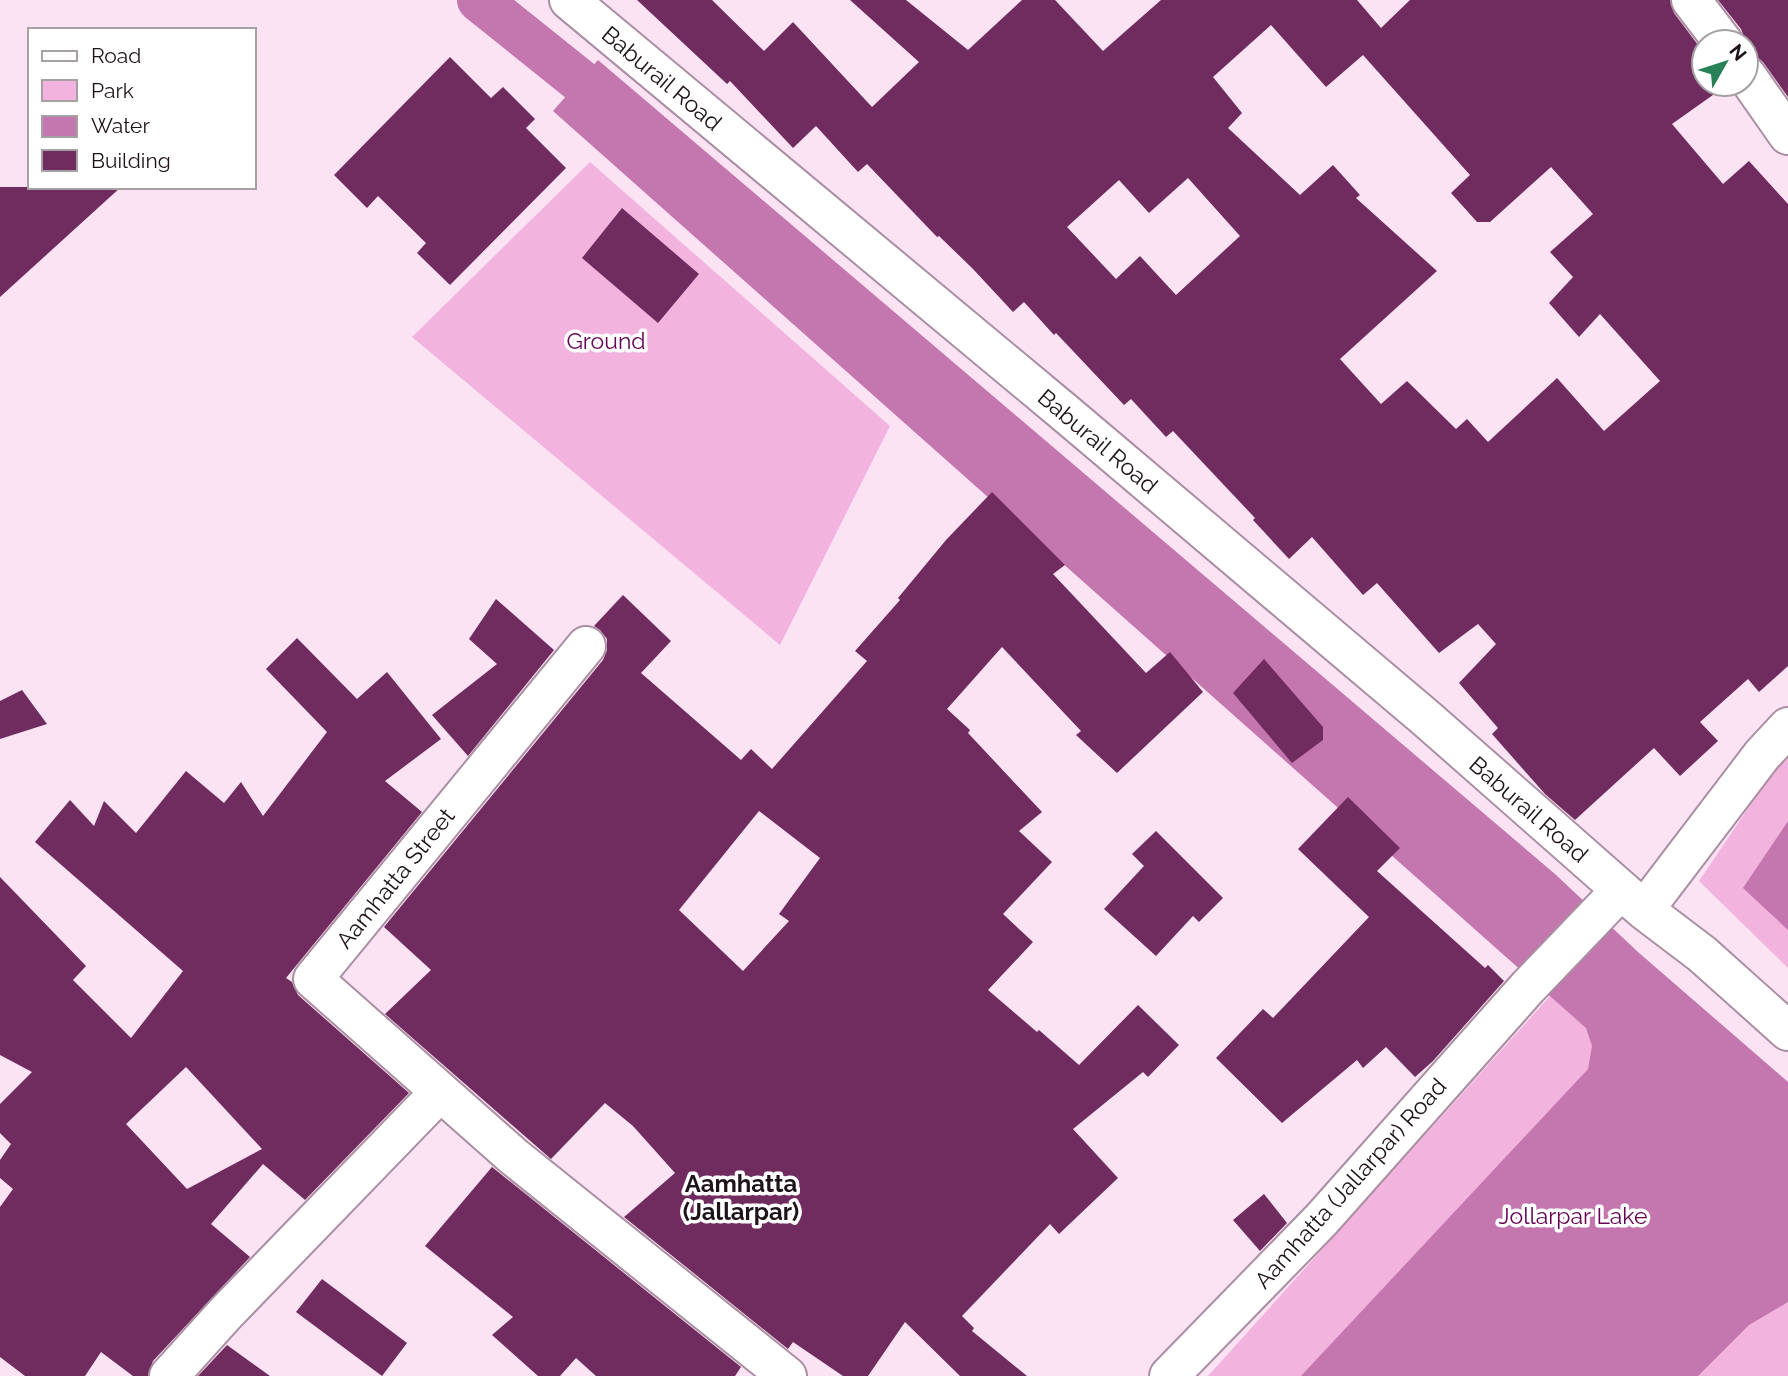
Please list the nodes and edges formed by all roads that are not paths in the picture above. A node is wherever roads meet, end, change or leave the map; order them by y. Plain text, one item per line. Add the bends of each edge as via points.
1 (569, 0) edge
2 (1691, 0) edge
3 (1712, 28) edge
4 (1760, 95) edge
5 (1788, 135) edge
6 (586, 646) dead end
7 (1788, 727) edge
8 (1624, 902) junction
9 (1788, 1031) edge
10 (440, 1092) junction
11 (169, 1376) edge
12 (787, 1376) edge
13 (1169, 1376) edge

1 - 8 street, Baburail Road via 1427,719
2 - 3 street
4 - 5 street
6 - 10 street, Aamhatta Street via 313,979
7 - 8 street, Aamhatta (Jallarpar) Road
8 - 9 street, Baburail Road via 1702,954
8 - 13 street, Aamhatta (Jallarpar) Road via 1528,987 1322,1219
10 - 11 street
10 - 12 street, Aamhatta Street

